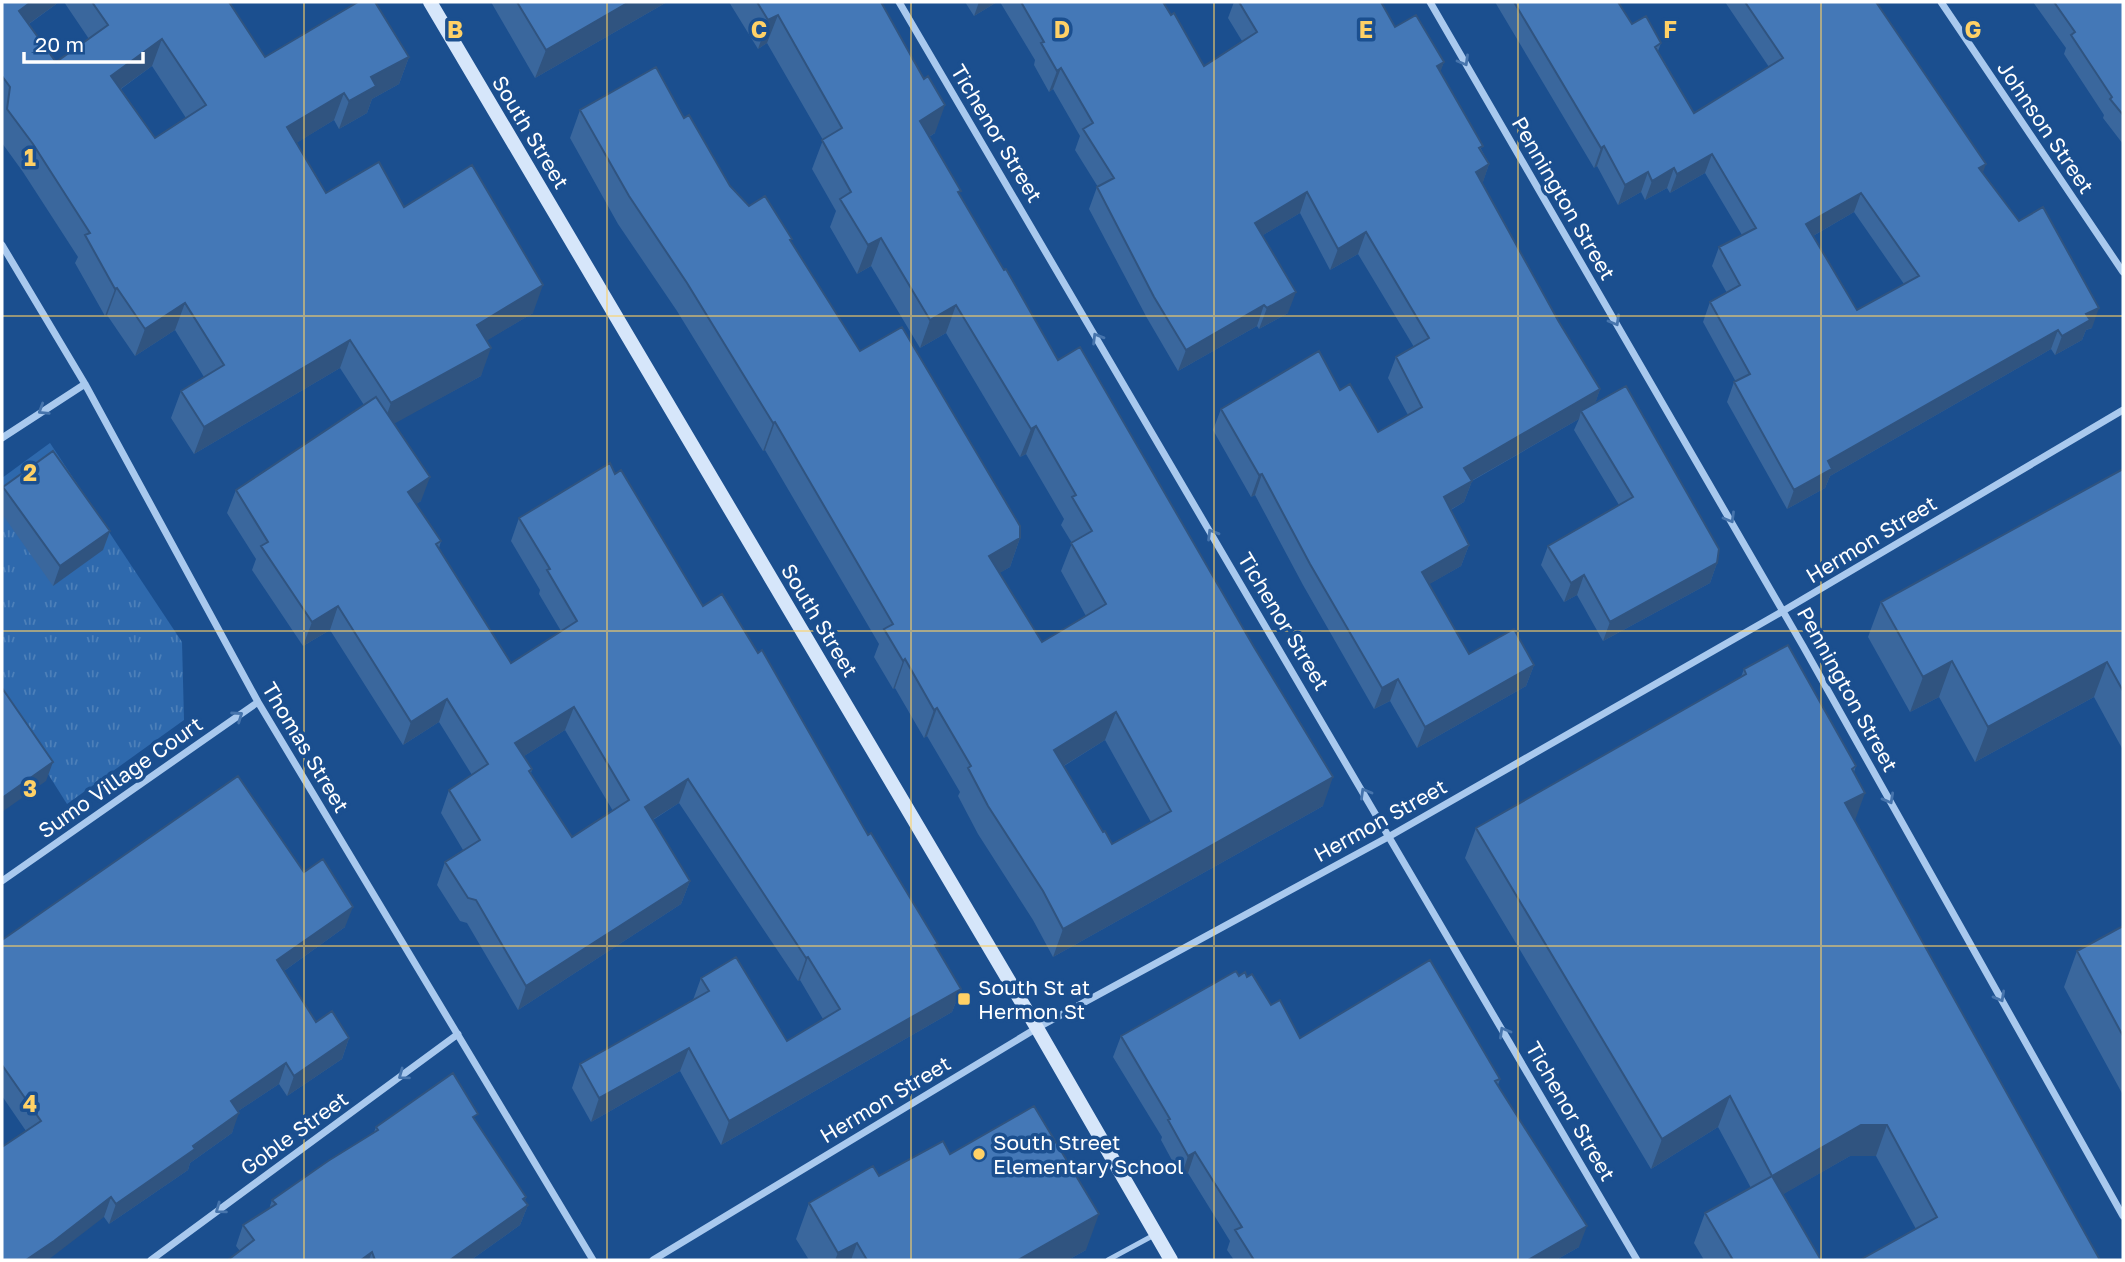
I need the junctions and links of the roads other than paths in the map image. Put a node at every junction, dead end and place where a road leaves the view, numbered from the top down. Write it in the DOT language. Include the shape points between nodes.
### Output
graph roads {
  1 [pos="430,2"];
  2 [pos="899,2"];
  3 [pos="1430,2"];
  4 [pos="1941,2"];
  5 [pos="2,245"];
  6 [pos="2120,262"];
  7 [pos="2123,272"];
  8 [pos="85,384"];
  9 [pos="2123,410"];
  10 [pos="2,438"];
  11 [pos="1783,611"];
  12 [pos="258,702"];
  13 [pos="1390,836"];
  14 [pos="2,881"];
  15 [pos="1037,1028"];
  16 [pos="458,1034"];
  17 [pos="2123,1216"];
  18 [pos="1156,1234"];
  19 [pos="151,1260"];
  20 [pos="593,1260"];
  21 [pos="653,1260"];
  22 [pos="1108,1260"];
  23 [pos="1171,1260"];
  24 [pos="1637,1260"];
  1 -- 15 [label="main road, South Street"];
  13 -- 2 [label="street, Tichenor Street, one-way"];
  3 -- 11 [label="street, Pennington Street, one-way"];
  4 -- 6 [label="street, Johnson Street"];
  5 -- 8 [label="street, Thomas Street"];
  6 -- 7 [label="street, Johnson Street"];
  8 -- 10 [label="street, one-way"];
  8 -- 12 [label="street, Thomas Street"];
  9 -- 11 [label="street, Hermon Street"];
  11 -- 13 [label="street, Hermon Street"];
  11 -- 17 [label="street, Pennington Street, one-way"];
  14 -- 12 [label="street, Sumo Village Court, one-way"];
  12 -- 16 [label="street, Thomas Street"];
  13 -- 15 [label="street, Hermon Street"];
  24 -- 13 [label="street, Tichenor Street, one-way"];
  15 -- 18 [label="main road, South Street"];
  15 -- 21 [label="street, Hermon Street"];
  16 -- 19 [label="street, Goble Street, one-way"];
  16 -- 20 [label="street, Thomas Street"];
  18 -- 22 [label="lane"];
  18 -- 23 [label="main road, South Street"];
}
